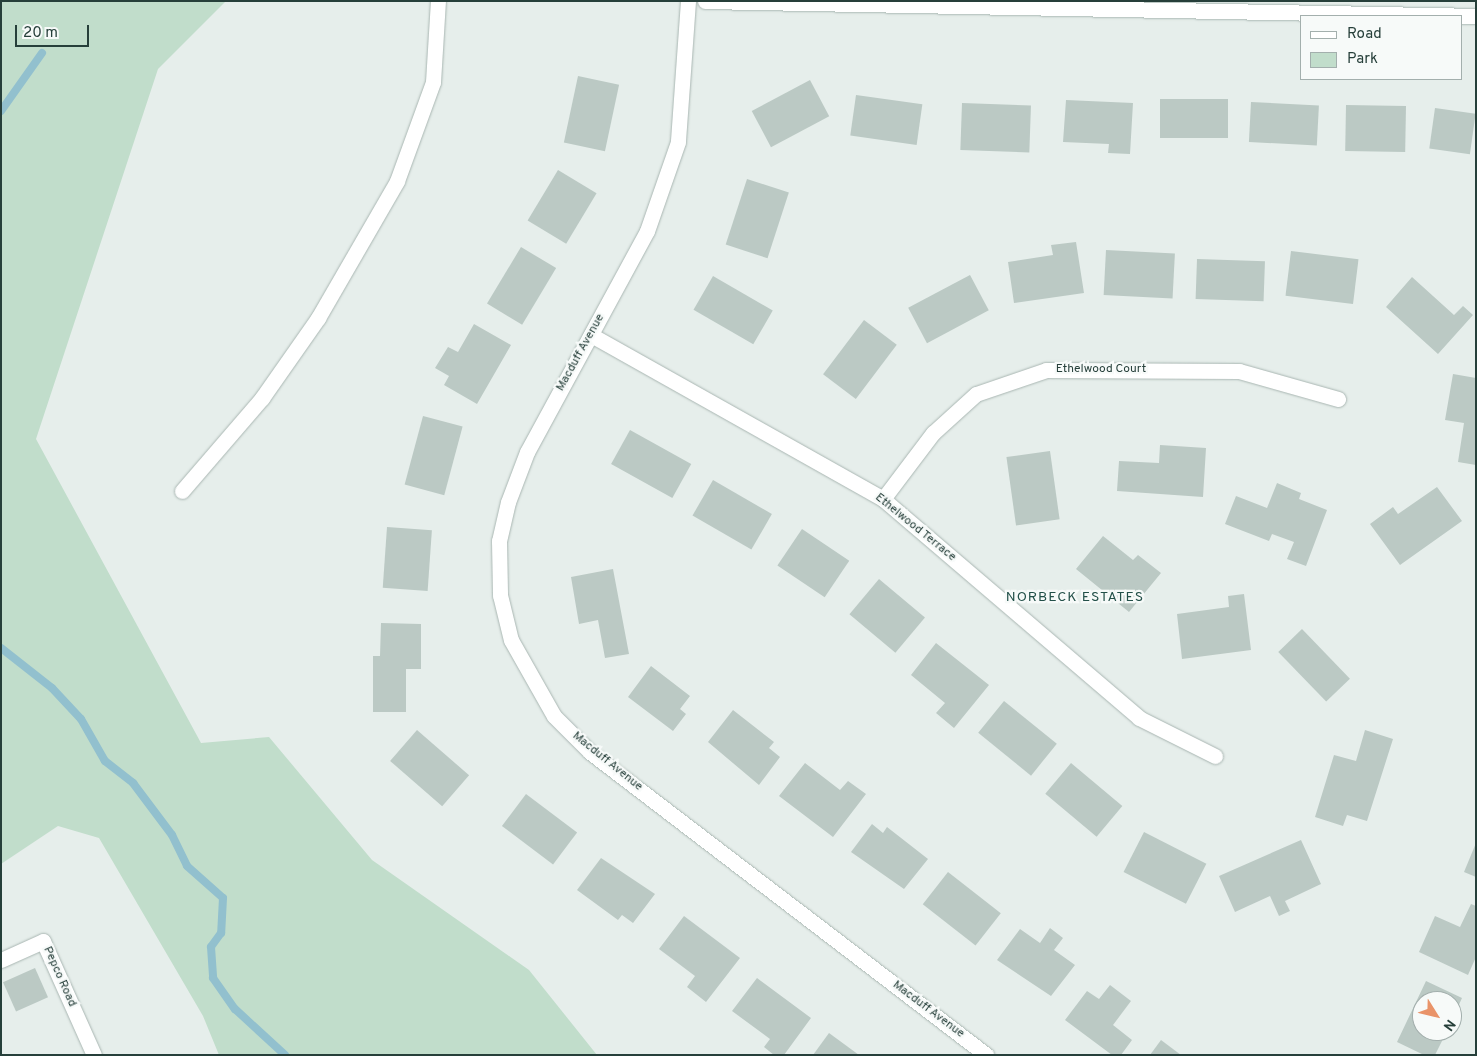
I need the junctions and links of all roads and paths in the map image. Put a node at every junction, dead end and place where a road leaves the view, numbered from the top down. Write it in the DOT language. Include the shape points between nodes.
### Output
graph roads {
  1 [pos="438,1"];
  2 [pos="688,1"];
  3 [pos="705,1"];
  4 [pos="1425,15"];
  5 [pos="1462,16"];
  6 [pos="1476,16"];
  7 [pos="591,335"];
  8 [pos="1338,399"];
  9 [pos="182,491"];
  10 [pos="883,499"];
  11 [pos="1215,756"];
  12 [pos="1,960"];
  13 [pos="94,1055"];
  14 [pos="987,1055"];
  1 -- 9 [label="street" via="433,82 397,181 372,230 262,398"];
  2 -- 7 [label="street, Macduff Avenue" via="678,142 647,231"];
  3 -- 4 [label="street"];
  5 -- 6 [label="street"];
  7 -- 10 [label="street, Ethelwood Terrace"];
  7 -- 14 [label="street, Macduff Avenue" via="527,452 499,541 500,596 511,640 530,680 554,716 590,752"];
  8 -- 10 [label="street, Ethelwood Court" via="1239,371 1046,370 976,394 933,433"];
  10 -- 11 [label="street, Ethelwood Terrace" via="1139,718"];
  12 -- 13 [label="street, Pepco Road" via="43,941"];
}
